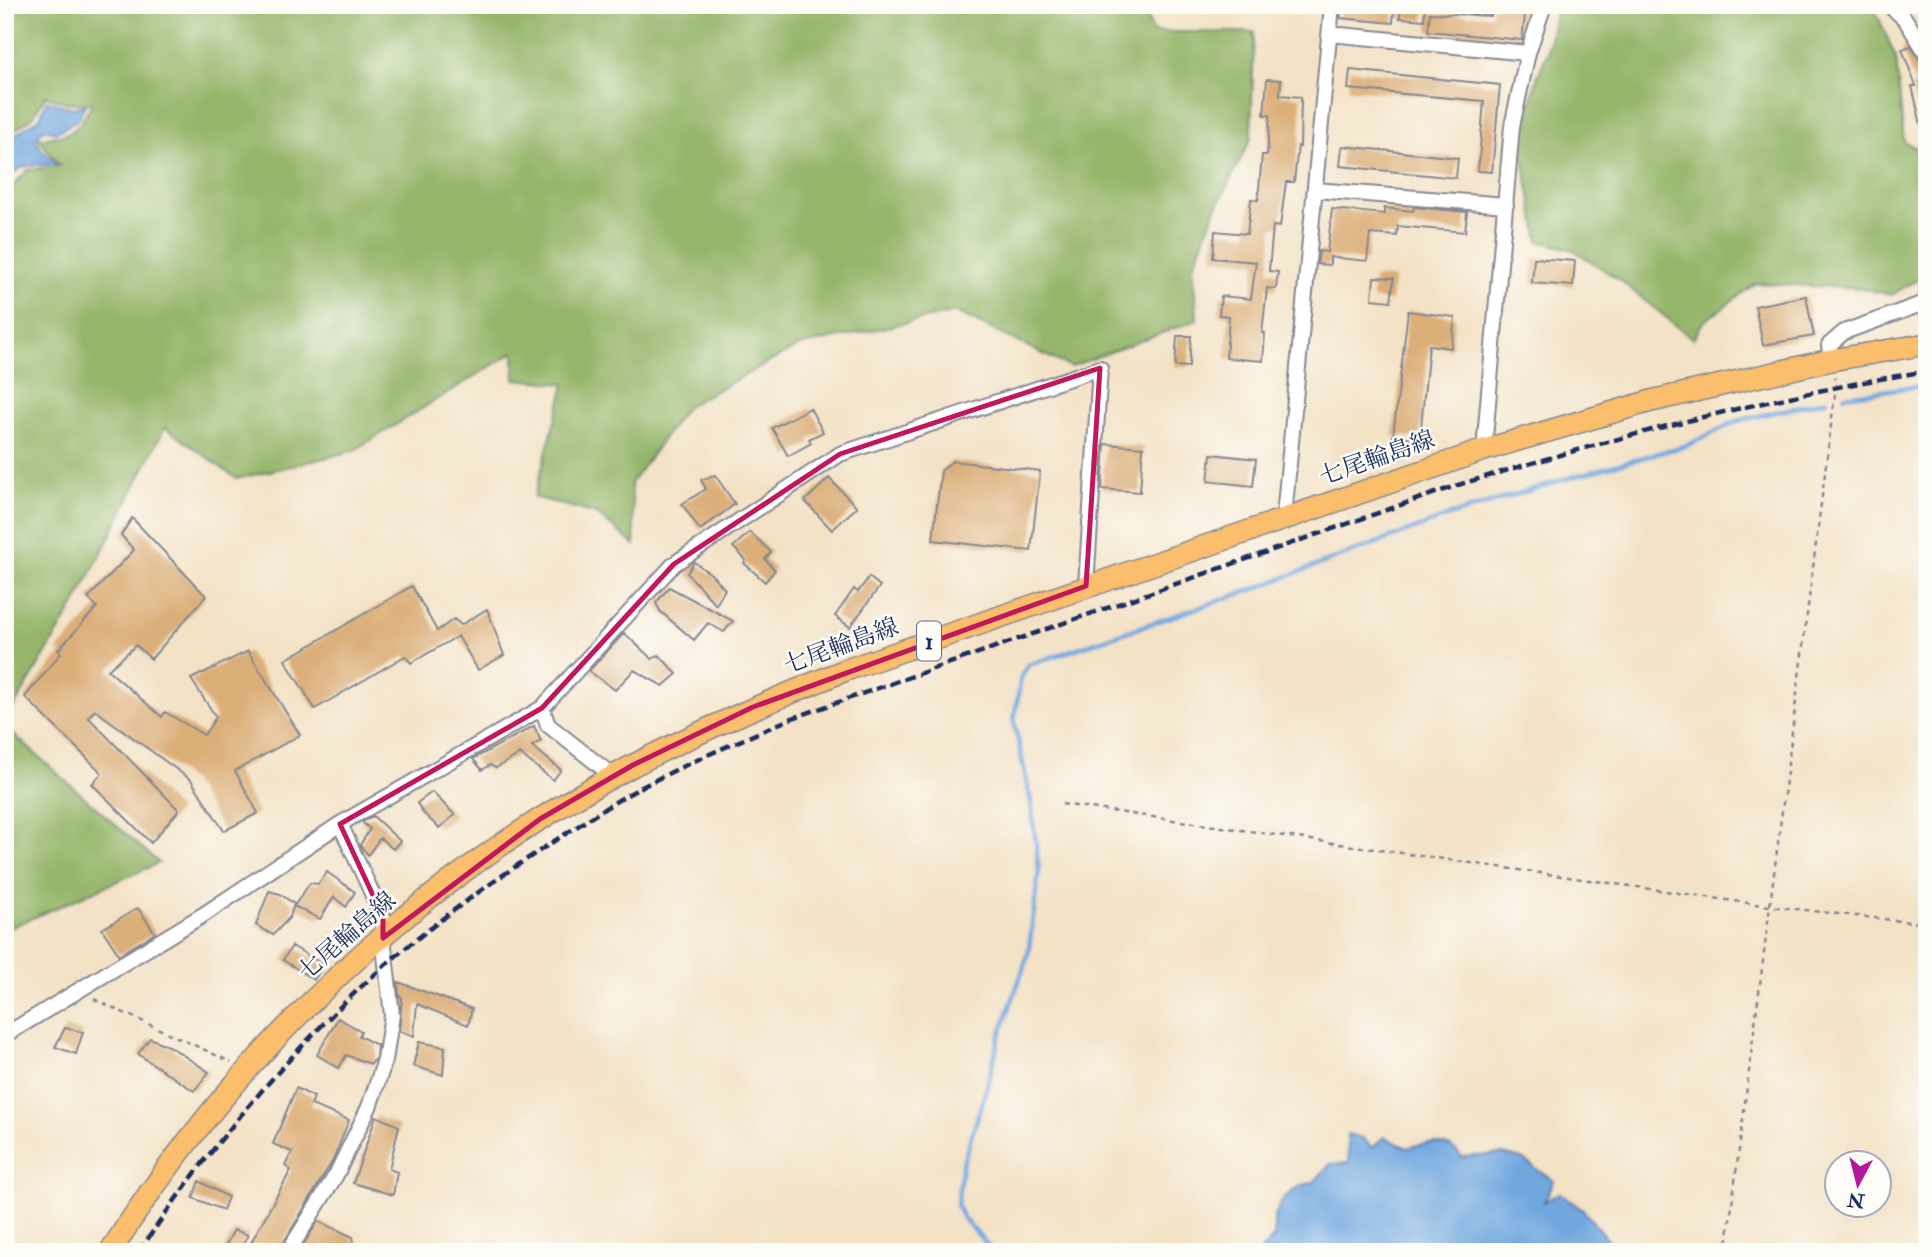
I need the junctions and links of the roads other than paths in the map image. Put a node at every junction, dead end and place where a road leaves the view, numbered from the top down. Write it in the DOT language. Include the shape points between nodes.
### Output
graph roads {
  1 [pos="1332,5"];
  2 [pos="1544,5"];
  3 [pos="1889,5"];
  4 [pos="1330,34"];
  5 [pos="1528,52"];
  6 [pos="1927,54"];
  7 [pos="1315,190"];
  8 [pos="1506,205"];
  9 [pos="1927,302"];
  10 [pos="1927,344"];
  11 [pos="1831,359"];
  12 [pos="1484,450"];
  13 [pos="1284,517"];
  14 [pos="1086,586"];
  15 [pos="542,708"];
  16 [pos="613,776"];
  17 [pos="340,824"];
  18 [pos="383,938"];
  19 [pos="5,1035"];
  20 [pos="110,1252"];
  21 [pos="288,1252"];
  1 -- 4 [label="street"];
  2 -- 5 [label="street"];
  3 -- 6 [label="street" via="1905,19"];
  4 -- 5 [label="street"];
  4 -- 7 [label="street"];
  5 -- 8 [label="street" via="1512,126"];
  7 -- 8 [label="street"];
  7 -- 13 [label="street"];
  8 -- 12 [label="street"];
  9 -- 11 [label="street" via="1844,332 1829,345"];
  10 -- 11 [label="main road, 七尾輪島線 / 1"];
  11 -- 12 [label="main road, 七尾輪島線 / 1" via="1651,401"];
  12 -- 13 [label="main road, 七尾輪島線 / 1"];
  13 -- 14 [label="main road, 七尾輪島線 / 1"];
  14 -- 15 [label="street" via="1100,368 840,454 674,564"];
  14 -- 16 [label="main road, 七尾輪島線 / 1" via="776,698"];
  15 -- 16 [label="street" via="548,725"];
  15 -- 17 [label="street"];
  16 -- 18 [label="main road, 七尾輪島線 / 1" via="470,866"];
  17 -- 18 [label="street" via="383,916"];
  17 -- 19 [label="street"];
  18 -- 20 [label="main road, 七尾輪島線 / 1" via="319,994 247,1069 174,1157"];
  18 -- 21 [label="street" via="392,1015 385,1060 369,1107 336,1175"];
}
